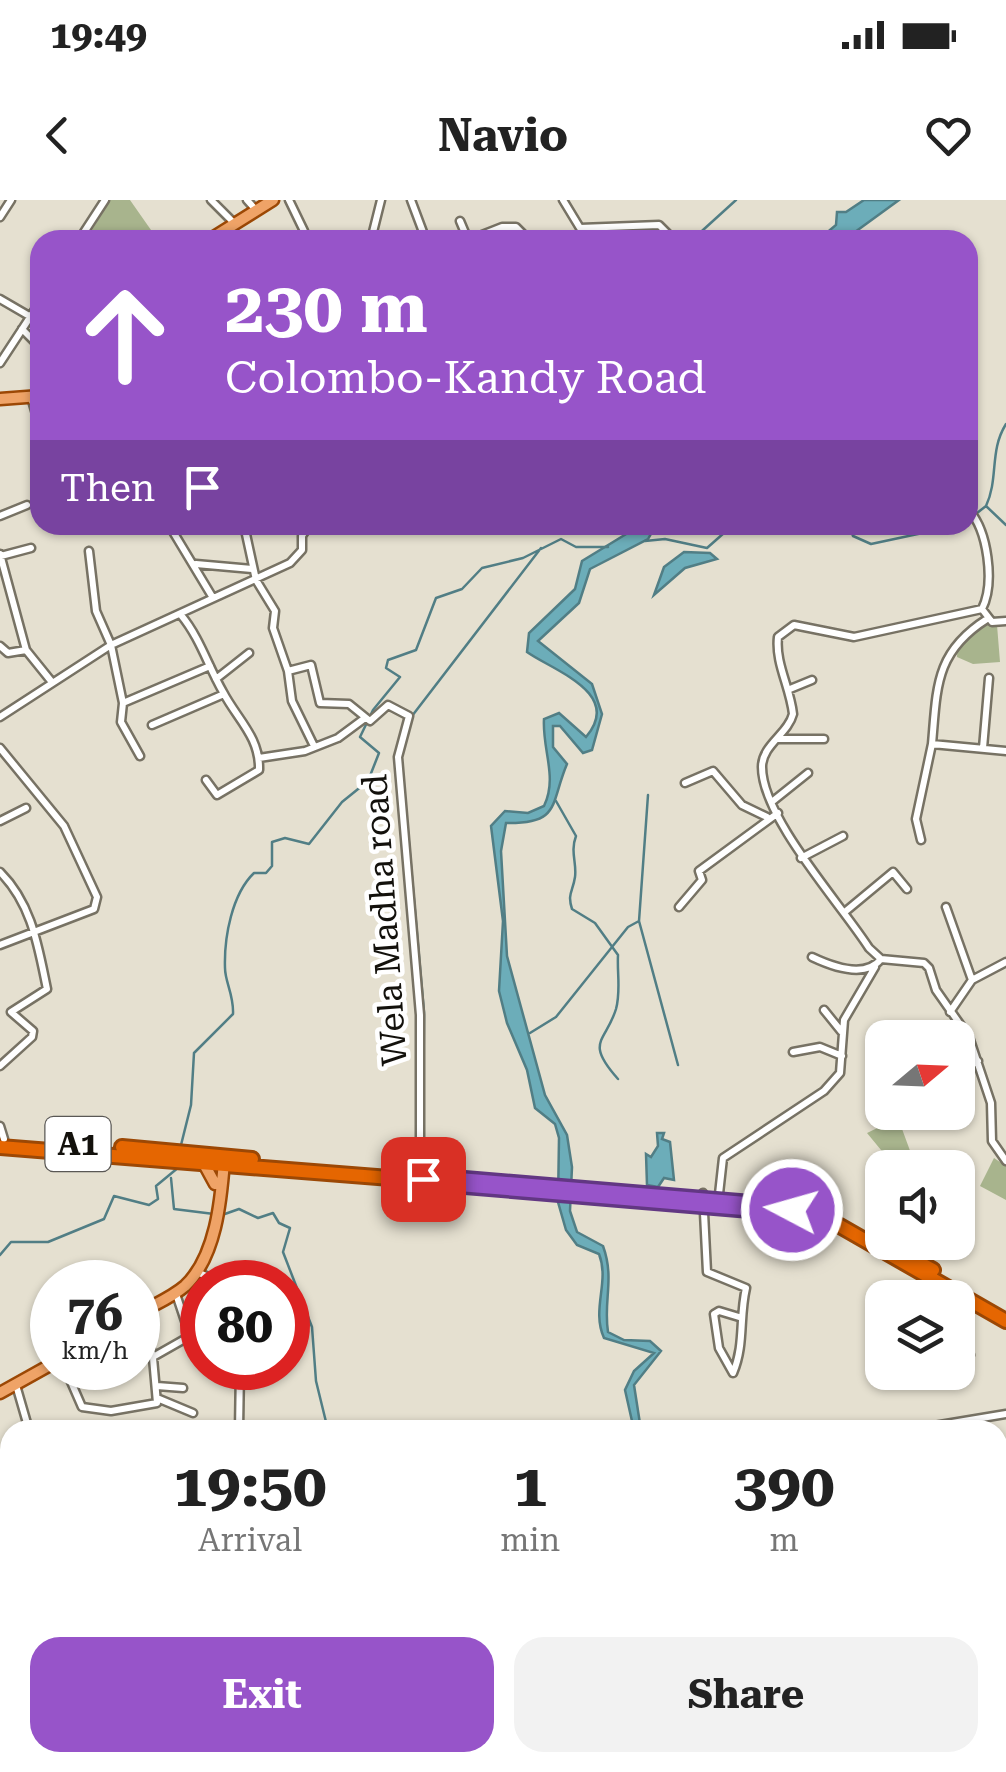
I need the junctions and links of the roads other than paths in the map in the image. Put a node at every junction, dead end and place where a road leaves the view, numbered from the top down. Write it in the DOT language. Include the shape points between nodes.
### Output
graph roads {
  1 [pos="11,200"];
  2 [pos="105,200"];
  3 [pos="211,200"];
  4 [pos="247,200"];
  5 [pos="272,200"];
  6 [pos="289,200"];
  7 [pos="380,200"];
  8 [pos="411,200"];
  9 [pos="563,200"];
  10 [pos="256,210"];
  11 [pos="0,218"];
  12 [pos="460,221"];
  13 [pos="235,224"];
  14 [pos="86,230"];
  15 [pos="225,230"];
  16 [pos="303,230"];
  17 [pos="373,230"];
  18 [pos="422,230"];
  19 [pos="464,230"];
  20 [pos="494,230"];
  21 [pos="519,230"];
  22 [pos="664,230"];
  23 [pos="0,299"];
  24 [pos="30,316"];
  25 [pos="30,318"];
  26 [pos="22,330"];
  27 [pos="30,338"];
  28 [pos="0,363"];
  29 [pos="30,396"];
  30 [pos="0,399"];
  31 [pos="26,505"];
  32 [pos="0,516"];
  33 [pos="176,535"];
  34 [pos="246,535"];
  35 [pos="303,535"];
  36 [pos="977,535"];
  37 [pos="32,548"];
  38 [pos="88,551"];
  39 [pos="0,556"];
  40 [pos="195,564"];
  41 [pos="252,569"];
  42 [pos="256,580"];
  43 [pos="214,598"];
  44 [pos="982,609"];
  45 [pos="181,615"];
  46 [pos="986,619"];
  47 [pos="1003,621"];
  48 [pos="111,645"];
  49 [pos="0,646"];
  50 [pos="26,650"];
  51 [pos="249,652"];
  52 [pos="210,666"];
  53 [pos="288,671"];
  54 [pos="216,678"];
  55 [pos="988,678"];
  56 [pos="812,680"];
  57 [pos="51,681"];
  58 [pos="790,689"];
  59 [pos="224,694"];
  60 [pos="123,703"];
  61 [pos="0,717"];
  62 [pos="367,719"];
  63 [pos="152,725"];
  64 [pos="776,739"];
  65 [pos="824,739"];
  66 [pos="932,744"];
  67 [pos="314,746"];
  68 [pos="0,748"];
  69 [pos="983,748"];
  70 [pos="1006,751"];
  71 [pos="140,756"];
  72 [pos="260,758"];
  73 [pos="808,773"];
  74 [pos="206,780"];
  75 [pos="685,784"];
  76 [pos="773,801"];
  77 [pos="26,808"];
  78 [pos="778,813"];
  79 [pos="768,817"];
  80 [pos="0,821"];
  81 [pos="843,836"];
  82 [pos="921,840"];
  83 [pos="801,858"];
  84 [pos="0,872"];
  85 [pos="908,889"];
  86 [pos="946,906"];
  87 [pos="679,907"];
  88 [pos="846,911"];
  89 [pos="35,931"];
  90 [pos="0,944"];
  91 [pos="812,957"];
  92 [pos="881,960"];
  93 [pos="1006,962"];
  94 [pos="875,967"];
  95 [pos="972,980"];
  96 [pos="824,1010"];
  97 [pos="950,1012"];
  98 [pos="842,1032"];
  99 [pos="793,1052"];
  100 [pos="842,1056"];
  101 [pos="978,1061"];
  102 [pos="975,1063"];
  103 [pos="0,1066"];
  104 [pos="1,1138"];
  105 [pos="197,1158"];
  106 [pos="222,1159"];
  107 [pos="1006,1161"];
  108 [pos="251,1167"];
  109 [pos="420,1172"];
  110 [pos="457,1178"];
  111 [pos="220,1183"];
  112 [pos="719,1194"];
  113 [pos="703,1197"];
  114 [pos="202,1260"];
  115 [pos="906,1262"];
  116 [pos="935,1280"];
  117 [pos="180,1288"];
  118 [pos="176,1292"];
  119 [pos="160,1301"];
  120 [pos="975,1305"];
  121 [pos="1006,1312"];
  122 [pos="739,1317"];
  123 [pos="1006,1321"];
  124 [pos="160,1354"];
  125 [pos="30,1377"];
  126 [pos="16,1385"];
  127 [pos="75,1390"];
  128 [pos="157,1390"];
  129 [pos="240,1390"];
  130 [pos="0,1393"];
  131 [pos="190,1396"];
  132 [pos="157,1398"];
  133 [pos="177,1404"];
  134 [pos="193,1413"];
  135 [pos="1006,1414"];
  136 [pos="26,1420"];
  137 [pos="239,1420"];
  138 [pos="970,1420"];
  1 -- 11 [label="street"];
  2 -- 14 [label="street"];
  3 -- 13 [label="street"];
  4 -- 10 [label="street"];
  5 -- 10 [label="main road"];
  6 -- 16 [label="street"];
  7 -- 17 [label="street"];
  8 -- 18 [label="street"];
  9 -- 22 [label="street" via="580,228"];
  10 -- 13 [label="main road"];
  12 -- 19 [label="street"];
  13 -- 15 [label="main road"];
  20 -- 21 [label="street"];
  23 -- 24 [label="street"];
  25 -- 26 [label="street"];
  26 -- 27 [label="street"];
  26 -- 28 [label="street"];
  29 -- 30 [label="main road"];
  31 -- 32 [label="street"];
  33 -- 40 [label="street"];
  34 -- 41 [label="street"];
  35 -- 42 [label="street" via="302,550 290,563"];
  36 -- 44 [label="street" via="989,581"];
  37 -- 39 [label="street"];
  38 -- 48 [label="street" via="96,611"];
  39 -- 50 [label="street"];
  40 -- 41 [label="street"];
  40 -- 43 [label="street"];
  41 -- 42 [label="street"];
  42 -- 43 [label="street"];
  42 -- 53 [label="street" via="274,611"];
  43 -- 45 [label="street"];
  44 -- 46 [label="street"];
  44 -- 58 [label="street" via="854,637 794,624 778,637 776,654"];
  45 -- 48 [label="street"];
  45 -- 52 [label="street"];
  46 -- 47 [label="street"];
  46 -- 66 [label="street" via="958,638 946,662"];
  48 -- 57 [label="street"];
  48 -- 60 [label="street"];
  49 -- 50 [label="street" via="8,653"];
  50 -- 57 [label="street"];
  51 -- 54 [label="street"];
  52 -- 54 [label="street"];
  52 -- 60 [label="street"];
  53 -- 62 [label="street" via="311,666 320,703 349,704"];
  53 -- 67 [label="street" via="292,700"];
  54 -- 59 [label="street"];
  55 -- 69 [label="street"];
  56 -- 58 [label="street"];
  57 -- 61 [label="street"];
  58 -- 64 [label="street" via="791,723"];
  59 -- 63 [label="street"];
  59 -- 72 [label="street"];
  60 -- 71 [label="street" via="122,722"];
  62 -- 67 [label="street"];
  62 -- 109 [label="street, Wela Madha road" via="388,705 409,716 398,756 420,1015"];
  64 -- 65 [label="street"];
  64 -- 76 [label="street" via="762,768"];
  66 -- 69 [label="street"];
  66 -- 82 [label="street" via="916,818"];
  67 -- 72 [label="street"];
  68 -- 89 [label="street" via="64,826 97,897 94,909"];
  69 -- 70 [label="street"];
  72 -- 74 [label="street" via="260,770 217,796"];
  73 -- 76 [label="street"];
  75 -- 79 [label="street" via="713,772 742,804"];
  76 -- 78 [label="street"];
  77 -- 80 [label="street"];
  78 -- 79 [label="street"];
  78 -- 83 [label="street"];
  79 -- 87 [label="street" via="699,871 702,880"];
  81 -- 83 [label="street"];
  83 -- 88 [label="street"];
  84 -- 89 [label="street" via="17,888"];
  85 -- 88 [label="street" via="894,872"];
  86 -- 95 [label="street"];
  88 -- 92 [label="street"];
  89 -- 90 [label="street"];
  89 -- 103 [label="street" via="47,990 10,1012 32,1037"];
  91 -- 94 [label="street" via="831,966"];
  92 -- 94 [label="street"];
  92 -- 97 [label="street" via="924,963"];
  93 -- 95 [label="street"];
  94 -- 98 [label="street" via="849,1006"];
  95 -- 97 [label="street"];
  96 -- 98 [label="street"];
  97 -- 101 [label="street"];
  98 -- 100 [label="street"];
  99 -- 100 [label="street" via="820,1046"];
  100 -- 112 [label="street" via="840,1074 824,1092 723,1158"];
  101 -- 102 [label="street"];
  101 -- 107 [label="street" via="991,1103 995,1152"];
  104 -- 105 [label="highway, A1"];
  105 -- 106 [label="highway, A1"];
  105 -- 111 [label="main road"];
  106 -- 108 [label="highway, A1"];
  106 -- 109 [label="highway, A1"];
  106 -- 111 [label="main road"];
  108 -- 110 [label="highway, A1"];
  108 -- 111 [label="main road"];
  109 -- 110 [label="highway, A1"];
  110 -- 113 [label="highway, A1"];
  111 -- 114 [label="main road"];
  112 -- 113 [label="highway, A1"];
  112 -- 115 [label="highway, A1" via="826,1210"];
  113 -- 115 [label="highway, A1" via="816,1216"];
  113 -- 122 [label="street" via="703,1263 715,1277 745,1285"];
  115 -- 116 [label="highway, A1"];
  115 -- 121 [label="highway, A1"];
  117 -- 118 [label="main road"];
  118 -- 119 [label="main road"];
  118 -- 124 [label="street" via="190,1336"];
  120 -- 123 [label="highway, A1"];
  122 -- 122 [label="street" via="745,1328 733,1373 719,1348 714,1314"];
  125 -- 126 [label="main road"];
  126 -- 130 [label="main road"];
  126 -- 136 [label="street"];
  127 -- 132 [label="street" via="82,1407 130,1409"];
  128 -- 132 [label="street"];
  129 -- 137 [label="street"];
  131 -- 133 [label="street"];
  132 -- 133 [label="street"];
  133 -- 134 [label="street"];
  135 -- 138 [label="street"];
}
